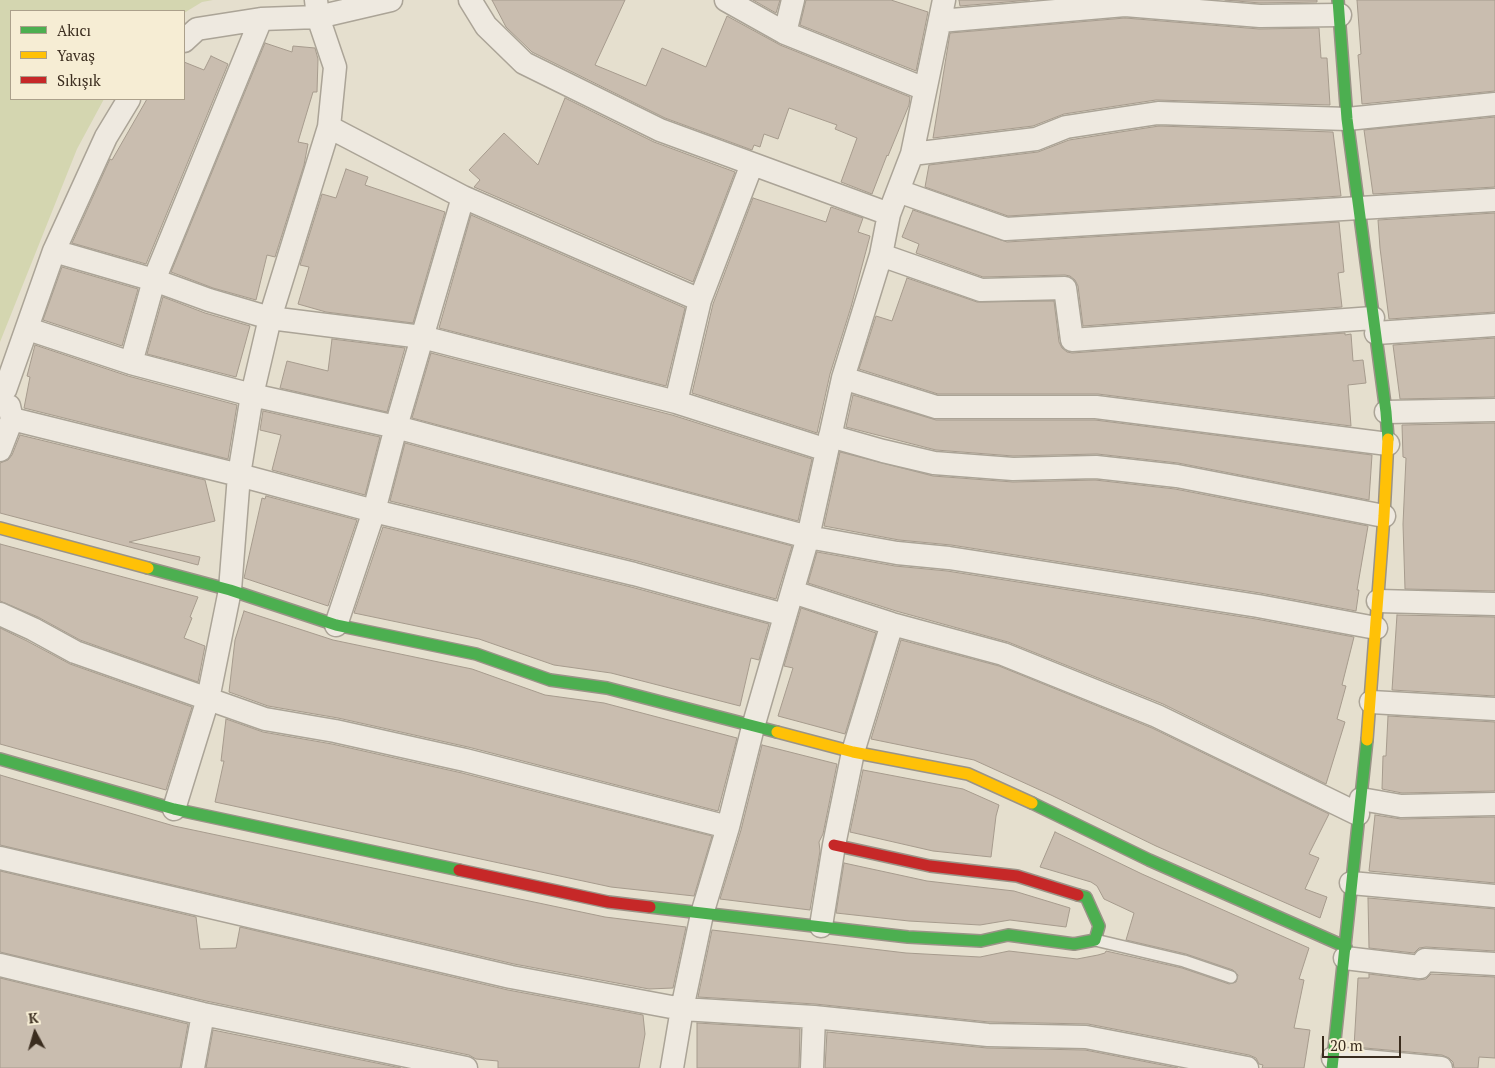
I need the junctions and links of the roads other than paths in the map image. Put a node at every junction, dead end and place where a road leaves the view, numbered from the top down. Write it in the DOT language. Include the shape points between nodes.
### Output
graph roads {
  1 [pos="391,0"];
  2 [pos="470,0"];
  3 [pos="726,0"];
  4 [pos="793,0"];
  5 [pos="1339,7"];
  6 [pos="317,8"];
  7 [pos="942,10"];
  8 [pos="261,18"];
  9 [pos="785,33"];
  10 [pos="185,40"];
  11 [pos="925,89"];
  12 [pos="128,100"];
  13 [pos="1495,104"];
  14 [pos="1347,119"];
  15 [pos="329,127"];
  16 [pos="912,154"];
  17 [pos="752,164"];
  18 [pos="898,190"];
  19 [pos="463,197"];
  20 [pos="1495,200"];
  21 [pos="1358,209"];
  22 [pos="889,214"];
  23 [pos="54,251"];
  24 [pos="881,255"];
  25 [pos="154,280"];
  26 [pos="700,300"];
  27 [pos="270,318"];
  28 [pos="1495,324"];
  29 [pos="1374,326"];
  30 [pos="28,329"];
  31 [pos="422,337"];
  32 [pos="131,363"];
  33 [pos="843,378"];
  34 [pos="3,389"];
  35 [pos="252,395"];
  36 [pos="676,402"];
  37 [pos="1495,410"];
  38 [pos="1386,412"];
  39 [pos="12,419"];
  40 [pos="396,427"];
  41 [pos="829,443"];
  42 [pos="1388,444"];
  43 [pos="0,450"];
  44 [pos="239,475"];
  45 [pos="374,511"];
  46 [pos="1384,516"];
  47 [pos="0,528"];
  48 [pos="808,537"];
  49 [pos="230,590"];
  50 [pos="793,592"];
  51 [pos="1378,601"];
  52 [pos="1495,604"];
  53 [pos="0,614"];
  54 [pos="785,615"];
  55 [pos="892,624"];
  56 [pos="336,625"];
  57 [pos="1376,628"];
  58 [pos="208,700"];
  59 [pos="1371,702"];
  60 [pos="1495,709"];
  61 [pos="753,727"];
  62 [pos="853,752"];
  63 [pos="0,759"];
  64 [pos="1495,804"];
  65 [pos="1360,806"];
  66 [pos="174,809"];
  67 [pos="728,827"];
  68 [pos="834,845"];
  69 [pos="0,858"];
  70 [pos="1351,883"];
  71 [pos="1495,896"];
  72 [pos="702,914"];
  73 [pos="821,926"];
  74 [pos="1095,940"];
  75 [pos="1345,952"];
  76 [pos="1495,964"];
  77 [pos="0,965"];
  78 [pos="1231,978"];
  79 [pos="682,1009"];
  80 [pos="203,1014"];
  81 [pos="814,1016"];
  82 [pos="1333,1063"];
  83 [pos="193,1068"];
  84 [pos="466,1068"];
  85 [pos="672,1068"];
  86 [pos="812,1068"];
  87 [pos="1247,1068"];
  88 [pos="1441,1068"];
  1 -- 6 [label="street"];
  2 -- 17 [label="street" via="486,26 524,63 660,130"];
  3 -- 9 [label="street"];
  4 -- 9 [label="street"];
  5 -- 7 [label="street" via="1260,16 1126,4"];
  5 -- 14 [label="street"];
  6 -- 8 [label="street"];
  6 -- 15 [label="street" via="336,67"];
  7 -- 11 [label="street"];
  8 -- 10 [label="street" via="197,29"];
  8 -- 25 [label="street"];
  9 -- 11 [label="street"];
  11 -- 16 [label="street"];
  12 -- 23 [label="street" via="106,137"];
  13 -- 14 [label="street"];
  14 -- 16 [label="street" via="1158,113 1066,127 1036,139"];
  14 -- 21 [label="street"];
  15 -- 19 [label="street"];
  15 -- 27 [label="street"];
  16 -- 18 [label="street"];
  17 -- 22 [label="street"];
  17 -- 26 [label="street"];
  18 -- 21 [label="street" via="1006,229"];
  18 -- 22 [label="street"];
  19 -- 26 [label="street"];
  19 -- 31 [label="street"];
  20 -- 21 [label="street"];
  21 -- 29 [label="street"];
  22 -- 24 [label="street"];
  23 -- 25 [label="street"];
  23 -- 30 [label="street"];
  24 -- 29 [label="street" via="981,290 1065,288 1072,340"];
  24 -- 33 [label="street"];
  25 -- 27 [label="street"];
  25 -- 32 [label="street"];
  26 -- 36 [label="street"];
  27 -- 31 [label="street"];
  27 -- 35 [label="street"];
  28 -- 29 [label="street"];
  29 -- 38 [label="street"];
  30 -- 32 [label="street"];
  30 -- 34 [label="street"];
  31 -- 36 [label="street"];
  31 -- 40 [label="street"];
  32 -- 35 [label="street"];
  33 -- 41 [label="street"];
  33 -- 42 [label="street" via="936,407 1096,407"];
  34 -- 39 [label="street"];
  35 -- 40 [label="street"];
  35 -- 44 [label="street"];
  36 -- 41 [label="street"];
  37 -- 38 [label="street"];
  38 -- 42 [label="street"];
  39 -- 43 [label="street"];
  39 -- 44 [label="street"];
  40 -- 45 [label="street"];
  40 -- 48 [label="street"];
  41 -- 46 [label="street" via="934,463 1013,469 1096,467 1177,476"];
  41 -- 48 [label="street"];
  42 -- 46 [label="street"];
  44 -- 45 [label="street"];
  44 -- 49 [label="street"];
  45 -- 54 [label="street" via="634,574"];
  45 -- 56 [label="street"];
  46 -- 51 [label="street"];
  47 -- 49 [label="street"];
  48 -- 50 [label="street"];
  48 -- 57 [label="street" via="1258,606"];
  49 -- 56 [label="street"];
  49 -- 58 [label="street"];
  50 -- 54 [label="street"];
  50 -- 55 [label="street"];
  51 -- 52 [label="street"];
  51 -- 57 [label="street"];
  53 -- 58 [label="street" via="75,652"];
  54 -- 61 [label="street"];
  55 -- 62 [label="street"];
  55 -- 65 [label="street" via="1003,654 1148,712"];
  56 -- 61 [label="street" via="476,654 550,680 607,688"];
  57 -- 59 [label="street"];
  58 -- 66 [label="street"];
  58 -- 67 [label="street" via="265,718 465,760"];
  59 -- 60 [label="street"];
  59 -- 65 [label="street"];
  61 -- 62 [label="street"];
  61 -- 67 [label="street"];
  62 -- 68 [label="street"];
  62 -- 75 [label="street" via="968,774"];
  63 -- 66 [label="street"];
  64 -- 65 [label="street"];
  65 -- 70 [label="street"];
  66 -- 72 [label="street" via="608,902"];
  67 -- 72 [label="street"];
  68 -- 73 [label="street"];
  68 -- 74 [label="street" via="930,866 1017,876 1086,897 1099,926"];
  69 -- 79 [label="street" via="511,977"];
  70 -- 71 [label="street"];
  70 -- 75 [label="street"];
  72 -- 73 [label="street"];
  72 -- 79 [label="street"];
  73 -- 74 [label="street" via="908,937 981,941 1008,935 1074,944"];
  74 -- 78 [label="lane" via="1184,961"];
  75 -- 76 [label="street" via="1420,967 1426,960"];
  75 -- 82 [label="street"];
  77 -- 80 [label="street"];
  79 -- 81 [label="street"];
  79 -- 85 [label="street"];
  80 -- 83 [label="street"];
  80 -- 84 [label="street"];
  81 -- 86 [label="street"];
  81 -- 87 [label="street" via="988,1035 1086,1037"];
  82 -- 88 [label="street"];
}
